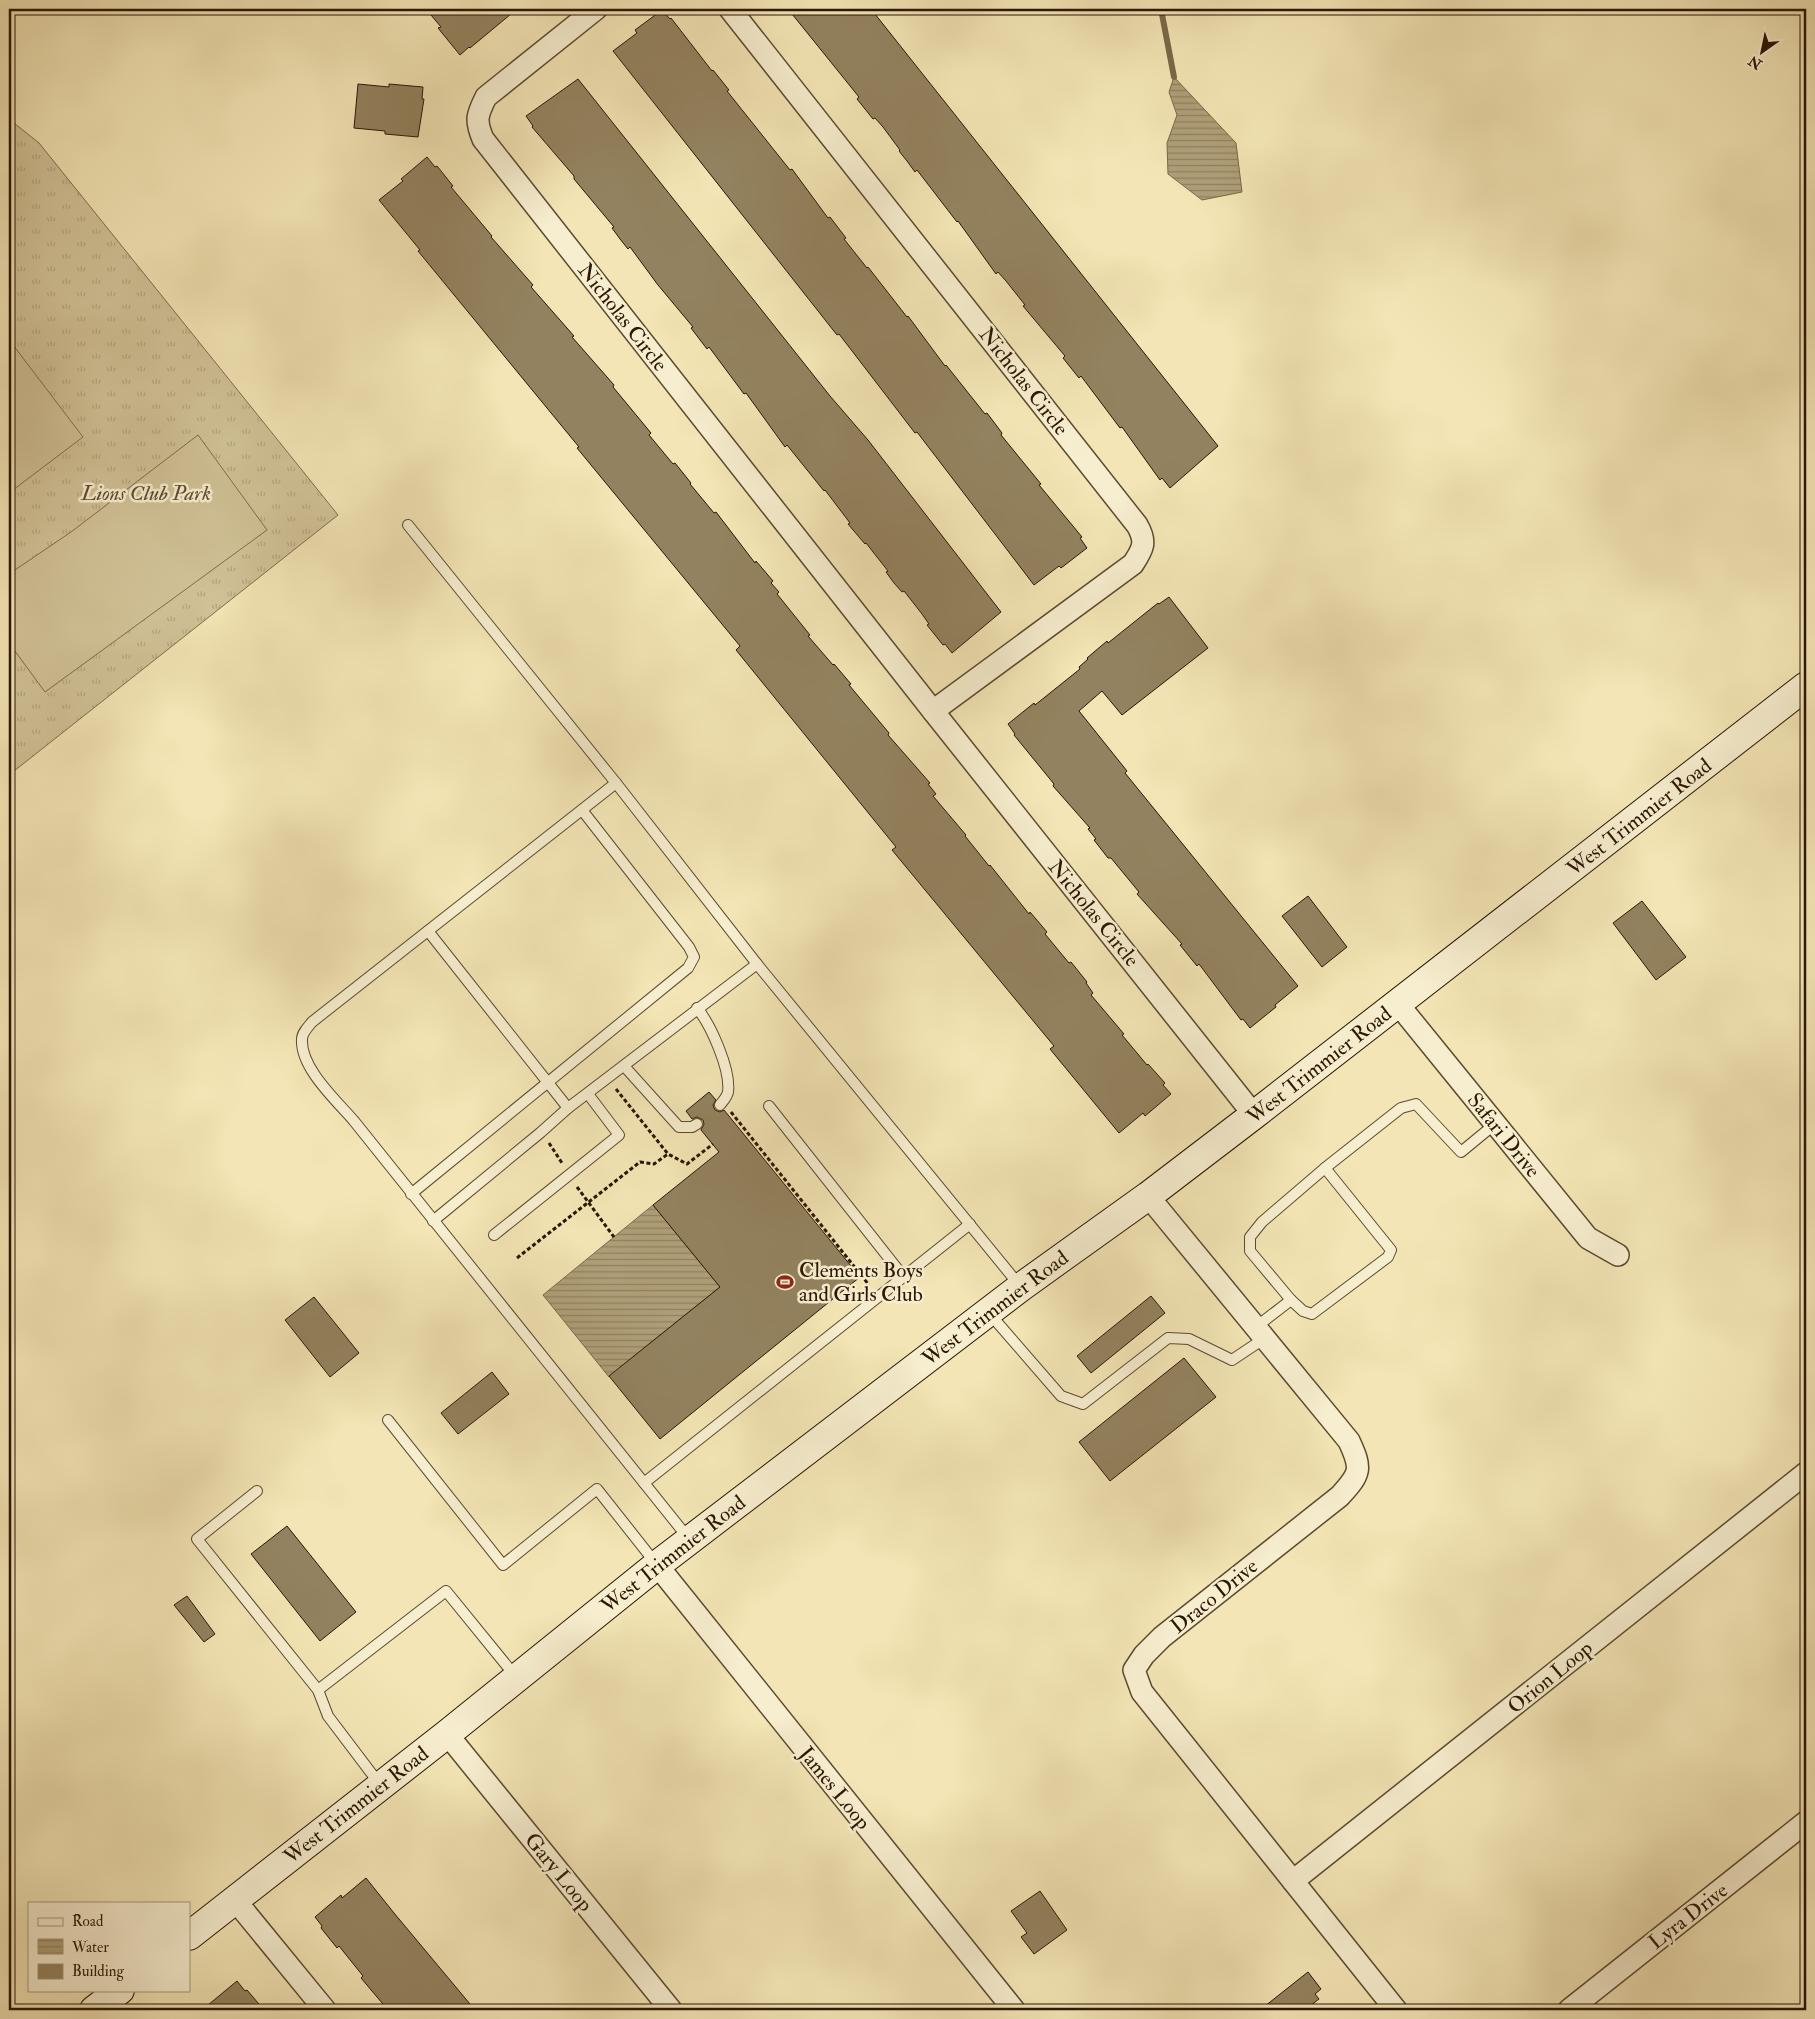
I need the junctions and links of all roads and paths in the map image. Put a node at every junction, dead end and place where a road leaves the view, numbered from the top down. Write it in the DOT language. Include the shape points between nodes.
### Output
graph roads {
  1 [pos="596,9"];
  2 [pos="730,9"];
  3 [pos="408,525"];
  4 [pos="1806,686"];
  5 [pos="933,712"];
  6 [pos="616,783"];
  7 [pos="582,810"];
  8 [pos="428,931"];
  9 [pos="757,964"];
  10 [pos="1398,1004"];
  11 [pos="698,1008"];
  12 [pos="624,1066"];
  13 [pos="608,1078"];
  14 [pos="548,1082"];
  15 [pos="588,1094"];
  16 [pos="722,1103"];
  17 [pos="769,1106"];
  18 [pos="568,1108"];
  19 [pos="1254,1115"];
  20 [pos="697,1124"];
  21 [pos="1495,1124"];
  22 [pos="548,1142"];
  23 [pos="713,1144"];
  24 [pos="668,1154"];
  25 [pos="1325,1168"];
  26 [pos="569,1175"];
  27 [pos="411,1194"];
  28 [pos="1148,1196"];
  29 [pos="588,1202"];
  30 [pos="433,1221"];
  31 [pos="970,1224"];
  32 [pos="494,1235"];
  33 [pos="614,1237"];
  34 [pos="1618,1255"];
  35 [pos="517,1258"];
  36 [pos="904,1276"];
  37 [pos="1021,1287"];
  38 [pos="864,1291"];
  39 [pos="1291,1300"];
  40 [pos="988,1312"];
  41 [pos="1261,1332"];
  42 [pos="388,1420"];
  43 [pos="1806,1473"];
  44 [pos="644,1483"];
  45 [pos="257,1491"];
  46 [pos="690,1540"];
  47 [pos="657,1565"];
  48 [pos="516,1678"];
  49 [pos="318,1690"];
  50 [pos="447,1734"];
  51 [pos="381,1786"];
  52 [pos="1806,1822"];
  53 [pos="1293,1881"];
  54 [pos="235,1900"];
  55 [pos="190,1935"];
  56 [pos="117,1992"];
  57 [pos="94,2010"];
  58 [pos="325,2010"];
  59 [pos="671,2010"];
  60 [pos="1014,2010"];
  61 [pos="1396,2010"];
  62 [pos="1569,2010"];
  1 -- 5 [label="street, Nicholas Circle" via="486,98 478,113 477,125 483,139"];
  2 -- 5 [label="street, Nicholas Circle" via="1143,535 1142,550 1133,564"];
  3 -- 6 [label="lane"];
  4 -- 10 [label="main road, West Trimmier Road"];
  5 -- 19 [label="street, Nicholas Circle"];
  6 -- 7 [label="lane"];
  6 -- 9 [label="lane"];
  7 -- 8 [label="lane"];
  7 -- 14 [label="lane" via="689,947 694,958 688,968"];
  8 -- 14 [label="lane"];
  8 -- 27 [label="lane" via="312,1022 302,1037 303,1052 311,1070"];
  9 -- 11 [label="lane"];
  9 -- 31 [label="lane"];
  10 -- 19 [label="main road, West Trimmier Road"];
  10 -- 21 [label="street, Safari Drive"];
  11 -- 12 [label="lane"];
  11 -- 16 [label="lane" via="720,1048 728,1091"];
  12 -- 13 [label="lane"];
  12 -- 20 [label="lane" via="679,1127"];
  13 -- 15 [label="lane"];
  13 -- 24 [label="path"];
  14 -- 18 [label="lane"];
  14 -- 27 [label="lane"];
  15 -- 18 [label="lane"];
  15 -- 26 [label="lane" via="619,1135"];
  16 -- 38 [label="path" via="870,1286"];
  17 -- 36 [label="lane"];
  18 -- 30 [label="lane"];
  19 -- 28 [label="main road, West Trimmier Road"];
  21 -- 25 [label="lane" via="1461,1152 1416,1104 1401,1108"];
  21 -- 34 [label="street, Safari Drive" via="1588,1238"];
  22 -- 26 [label="path"];
  23 -- 24 [label="path" via="687,1164"];
  24 -- 29 [label="path" via="654,1164 640,1162"];
  25 -- 39 [label="lane" via="1262,1222 1250,1237 1250,1251"];
  25 -- 39 [label="lane" via="1390,1250 1388,1257 1312,1314"];
  26 -- 29 [label="path"];
  26 -- 32 [label="lane"];
  27 -- 30 [label="lane"];
  28 -- 37 [label="main road, West Trimmier Road"];
  28 -- 41 [label="street, Draco Drive"];
  29 -- 33 [label="path"];
  29 -- 35 [label="path"];
  30 -- 44 [label="lane"];
  31 -- 36 [label="lane"];
  31 -- 37 [label="lane"];
  36 -- 44 [label="lane"];
  37 -- 40 [label="main road, West Trimmier Road"];
  39 -- 41 [label="lane"];
  40 -- 41 [label="lane" via="1061,1396 1083,1404 1168,1338 1189,1339 1232,1360"];
  40 -- 46 [label="main road, West Trimmier Road"];
  41 -- 53 [label="street, Draco Drive" via="1349,1441 1359,1463 1354,1480 1340,1496 1162,1637 1134,1670 1142,1692"];
  42 -- 47 [label="lane" via="503,1564 597,1489"];
  43 -- 53 [label="street, Orion Loop"];
  44 -- 46 [label="lane"];
  45 -- 49 [label="lane" via="197,1539"];
  46 -- 47 [label="main road, West Trimmier Road"];
  47 -- 48 [label="main road, West Trimmier Road"];
  47 -- 60 [label="street, James Loop"];
  48 -- 49 [label="lane" via="446,1591"];
  48 -- 50 [label="main road, West Trimmier Road"];
  49 -- 51 [label="lane" via="328,1716"];
  50 -- 51 [label="main road, West Trimmier Road"];
  50 -- 59 [label="street, Gary Loop"];
  51 -- 54 [label="main road, West Trimmier Road"];
  52 -- 62 [label="street, Lyra Drive"];
  53 -- 61 [label="street, Draco Drive"];
  54 -- 55 [label="main road, West Trimmier Road"];
  54 -- 58 [label="street"];
  56 -- 57 [label="main road"];
}
